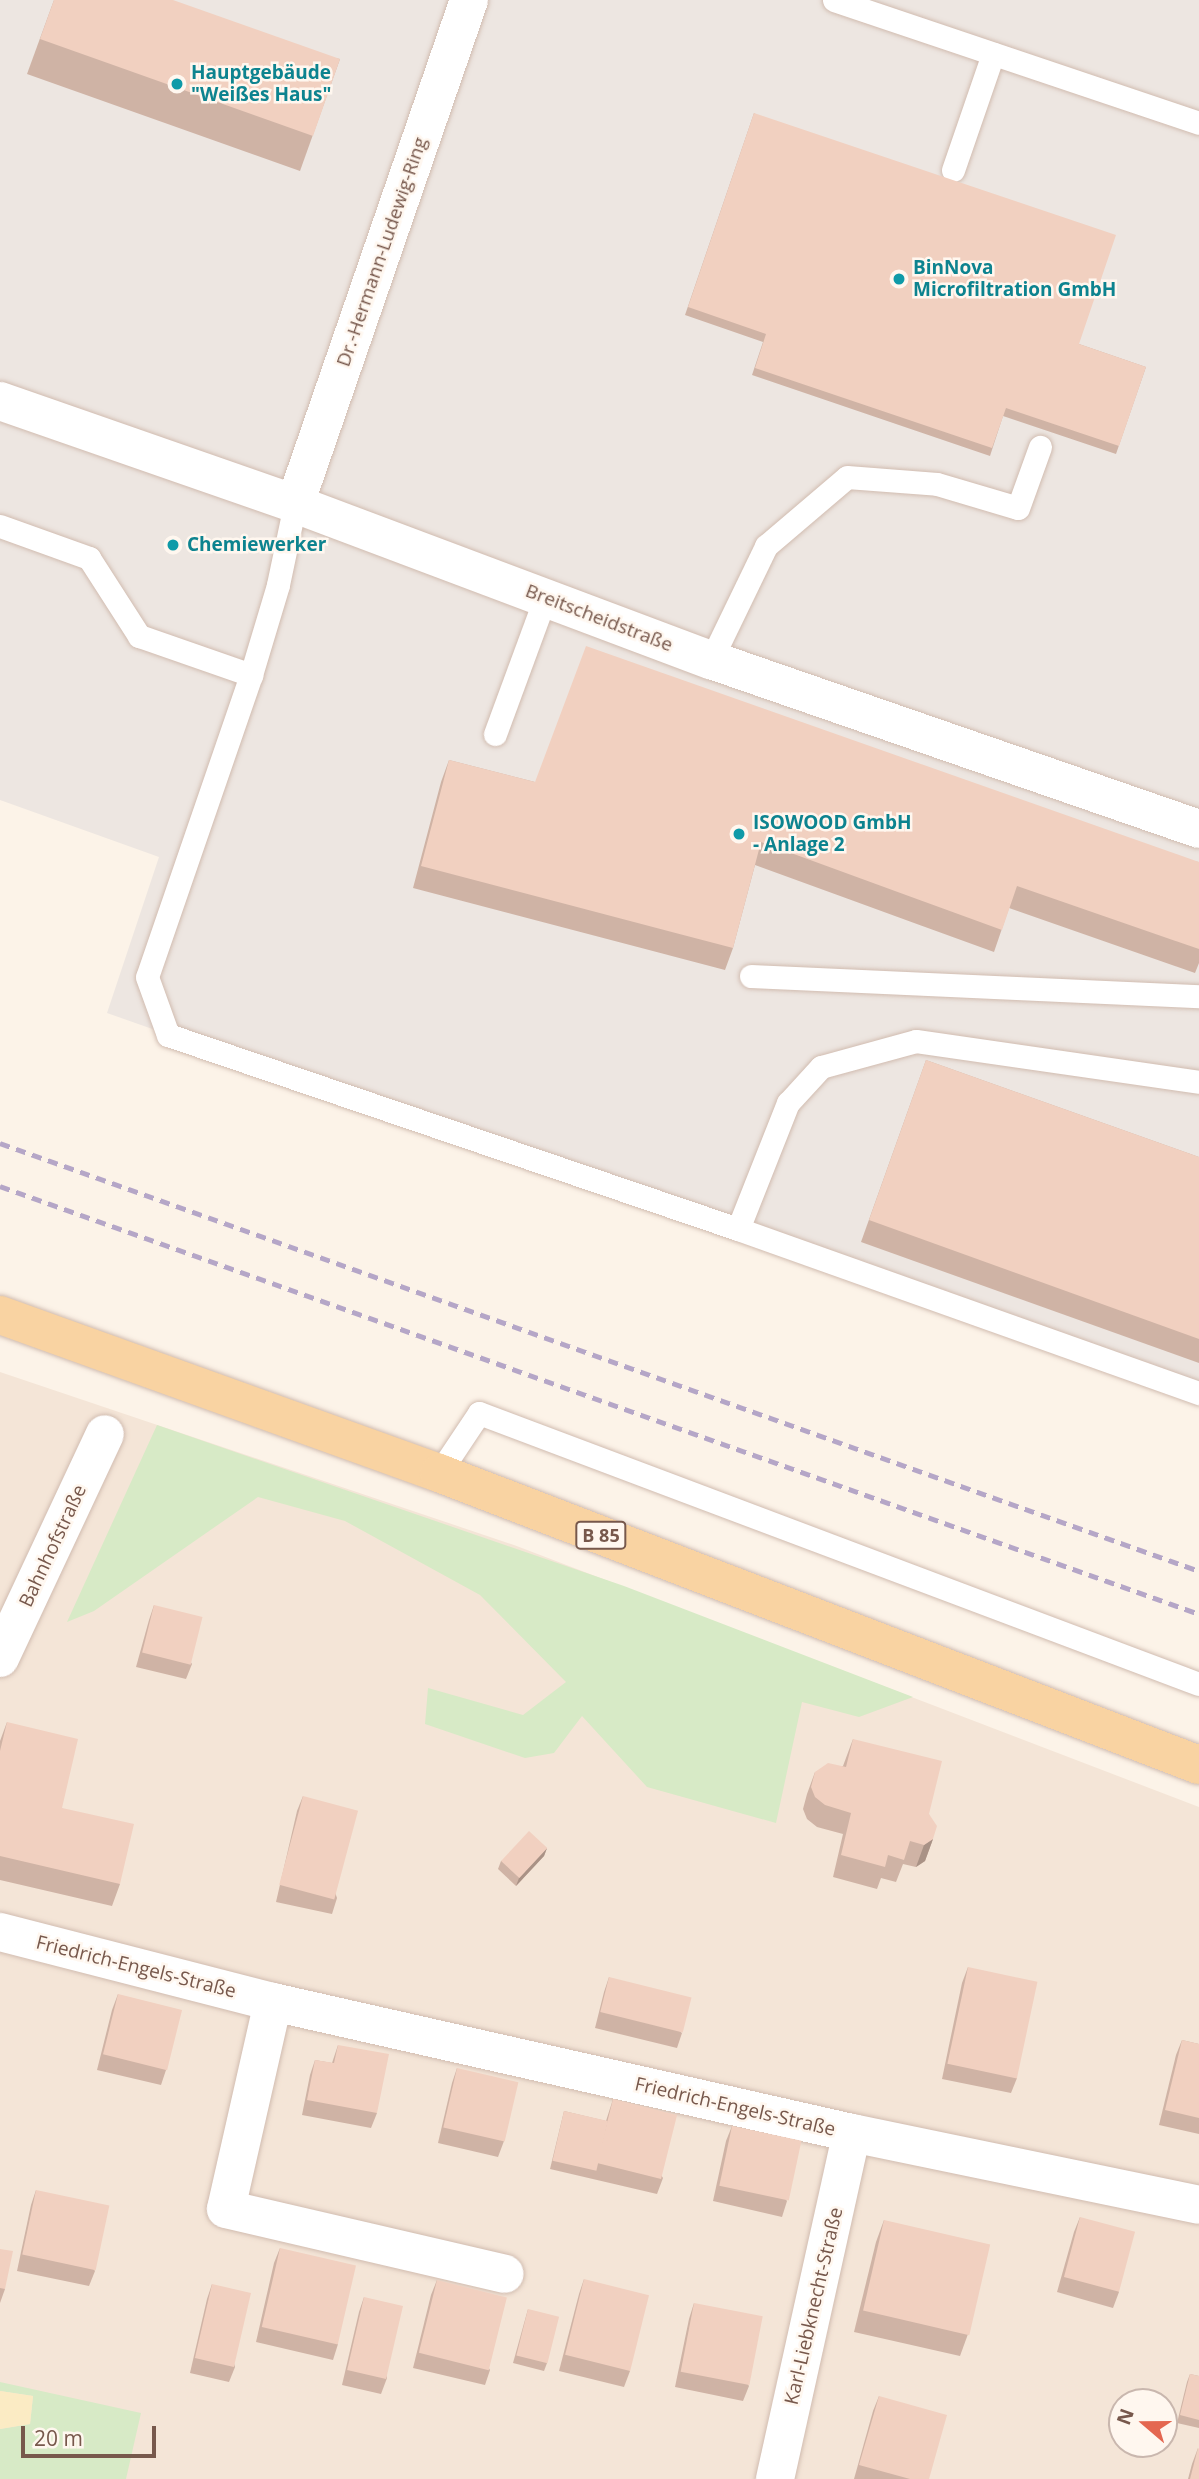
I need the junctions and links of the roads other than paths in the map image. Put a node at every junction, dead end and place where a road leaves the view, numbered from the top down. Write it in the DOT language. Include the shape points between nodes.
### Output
graph roads {
  1 [pos="469,0"];
  2 [pos="834,0"];
  3 [pos="993,54"];
  4 [pos="1199,123"];
  5 [pos="953,170"];
  6 [pos="0,401"];
  7 [pos="1040,447"];
  8 [pos="295,504"];
  9 [pos="0,526"];
  10 [pos="545,598"];
  11 [pos="711,660"];
  12 [pos="251,675"];
  13 [pos="495,734"];
  14 [pos="1199,829"];
  15 [pos="751,976"];
  16 [pos="1199,996"];
  17 [pos="1199,1082"];
  18 [pos="738,1229"];
  19 [pos="0,1315"];
  20 [pos="1199,1393"];
  21 [pos="105,1434"];
  22 [pos="439,1473"];
  23 [pos="0,1658"];
  24 [pos="1199,1684"];
  25 [pos="1199,1765"];
  26 [pos="0,1932"];
  27 [pos="273,2002"];
  28 [pos="852,2133"];
  29 [pos="1199,2205"];
  30 [pos="505,2274"];
  31 [pos="775,2479"];
  1 -- 8 [label="street, Dr.-Hermann-Ludewig-Ring"];
  2 -- 3 [label="lane"];
  3 -- 4 [label="lane"];
  3 -- 5 [label="lane"];
  6 -- 8 [label="street, Breitscheidstraße"];
  7 -- 11 [label="lane" via="1018,508 937,484 847,477 766,545"];
  8 -- 10 [label="street, Breitscheidstraße"];
  8 -- 12 [label="lane" via="278,585"];
  9 -- 12 [label="lane" via="89,558 139,636"];
  10 -- 11 [label="street, Breitscheidstraße"];
  10 -- 13 [label="lane"];
  11 -- 14 [label="street, Breitscheidstraße"];
  12 -- 18 [label="lane" via="147,977 169,1035"];
  15 -- 16 [label="lane"];
  17 -- 18 [label="lane" via="916,1041 821,1067 788,1103"];
  18 -- 20 [label="lane"];
  19 -- 22 [label="main road, B 85"];
  21 -- 23 [label="street, Bahnhofstraße"];
  22 -- 24 [label="lane" via="479,1413"];
  22 -- 25 [label="main road, B 85"];
  26 -- 27 [label="street, Friedrich-Engels-Straße"];
  27 -- 28 [label="street, Friedrich-Engels-Straße"];
  27 -- 30 [label="street" via="226,2209"];
  28 -- 29 [label="street, Friedrich-Engels-Straße"];
  28 -- 31 [label="street, Karl-Liebknecht-Straße"];
}
